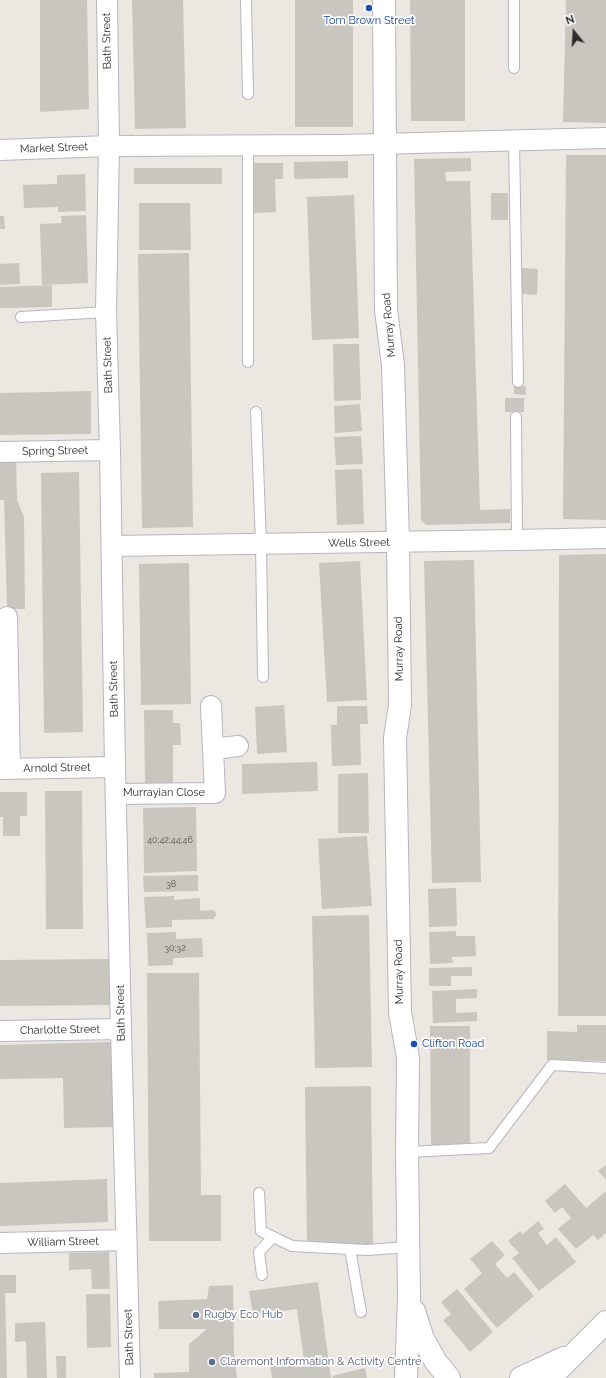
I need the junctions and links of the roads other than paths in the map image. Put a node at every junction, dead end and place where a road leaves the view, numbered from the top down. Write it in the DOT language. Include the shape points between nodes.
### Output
graph roads {
  1 [pos="107,0"];
  2 [pos="246,0"];
  3 [pos="384,0"];
  4 [pos="514,0"];
  5 [pos="514,68"];
  6 [pos="248,94"];
  7 [pos="606,138"];
  8 [pos="514,140"];
  9 [pos="385,143"];
  10 [pos="109,146"];
  11 [pos="248,146"];
  12 [pos="0,150"];
  13 [pos="106,312"];
  14 [pos="21,317"];
  15 [pos="248,362"];
  16 [pos="518,382"];
  17 [pos="256,412"];
  18 [pos="516,417"];
  19 [pos="110,450"];
  20 [pos="0,452"];
  21 [pos="606,538"];
  22 [pos="517,540"];
  23 [pos="398,542"];
  24 [pos="261,544"];
  25 [pos="112,546"];
  26 [pos="7,617"];
  27 [pos="4,676"];
  28 [pos="263,677"];
  29 [pos="211,706"];
  30 [pos="238,746"];
  31 [pos="213,749"];
  32 [pos="115,767"];
  33 [pos="5,769"];
  34 [pos="116,794"];
  35 [pos="121,1029"];
  36 [pos="0,1032"];
  37 [pos="606,1068"];
  38 [pos="407,1152"];
  39 [pos="259,1193"];
  40 [pos="273,1237"];
  41 [pos="126,1240"];
  42 [pos="0,1243"];
  43 [pos="408,1247"];
  44 [pos="350,1249"];
  45 [pos="262,1275"];
  46 [pos="409,1297"];
  47 [pos="361,1312"];
  48 [pos="606,1322"];
  49 [pos="573,1354"];
  50 [pos="130,1378"];
  51 [pos="406,1378"];
  52 [pos="449,1378"];
  53 [pos="521,1378"];
  54 [pos="550,1378"];
  1 -- 10 [label="street, Bath Street"];
  2 -- 6 [label="lane"];
  3 -- 9 [label="street, Murray Road"];
  4 -- 5 [label="lane"];
  7 -- 8 [label="street"];
  8 -- 9 [label="street"];
  8 -- 16 [label="lane"];
  9 -- 11 [label="street"];
  9 -- 23 [label="street, Murray Road" via="386,310 393,365"];
  10 -- 11 [label="street"];
  10 -- 12 [label="street, Market Street"];
  10 -- 13 [label="street, Bath Street"];
  11 -- 15 [label="lane"];
  13 -- 14 [label="lane"];
  13 -- 19 [label="street, Bath Street"];
  17 -- 24 [label="lane"];
  18 -- 22 [label="lane"];
  19 -- 20 [label="street, Spring Street"];
  19 -- 25 [label="street, Bath Street"];
  21 -- 22 [label="street, Wells Street"];
  22 -- 23 [label="street, Wells Street"];
  23 -- 24 [label="street, Wells Street"];
  23 -- 38 [label="street, Murray Road" via="400,705 395,738 396,841 400,1012 408,1058"];
  24 -- 25 [label="street, Wells Street"];
  24 -- 28 [label="lane"];
  25 -- 32 [label="street, Bath Street"];
  26 -- 27 [label="street"];
  27 -- 33 [label="street"];
  29 -- 31 [label="street, Murrayian Close"];
  30 -- 31 [label="street"];
  31 -- 34 [label="street, Murrayian Close" via="215,793"];
  32 -- 33 [label="street, Arnold Street"];
  32 -- 34 [label="street, Bath Street"];
  34 -- 35 [label="street, Bath Street"];
  35 -- 36 [label="street, Charlotte Street"];
  35 -- 41 [label="street, Bath Street"];
  37 -- 38 [label="lane" via="552,1065 489,1148"];
  38 -- 43 [label="street, Murray Road"];
  39 -- 40 [label="lane" via="261,1231"];
  40 -- 44 [label="lane" via="292,1246"];
  40 -- 45 [label="lane" via="259,1252"];
  41 -- 42 [label="street, William Street"];
  41 -- 50 [label="street, Bath Street"];
  43 -- 44 [label="lane"];
  43 -- 46 [label="street, Murray Road"];
  44 -- 47 [label="lane"];
  46 -- 51 [label="street, Murray Road"];
  46 -- 52 [label="street, Murray Road" via="423,1339"];
  48 -- 49 [label="street"];
  49 -- 53 [label="street"];
  49 -- 54 [label="street"];
}
